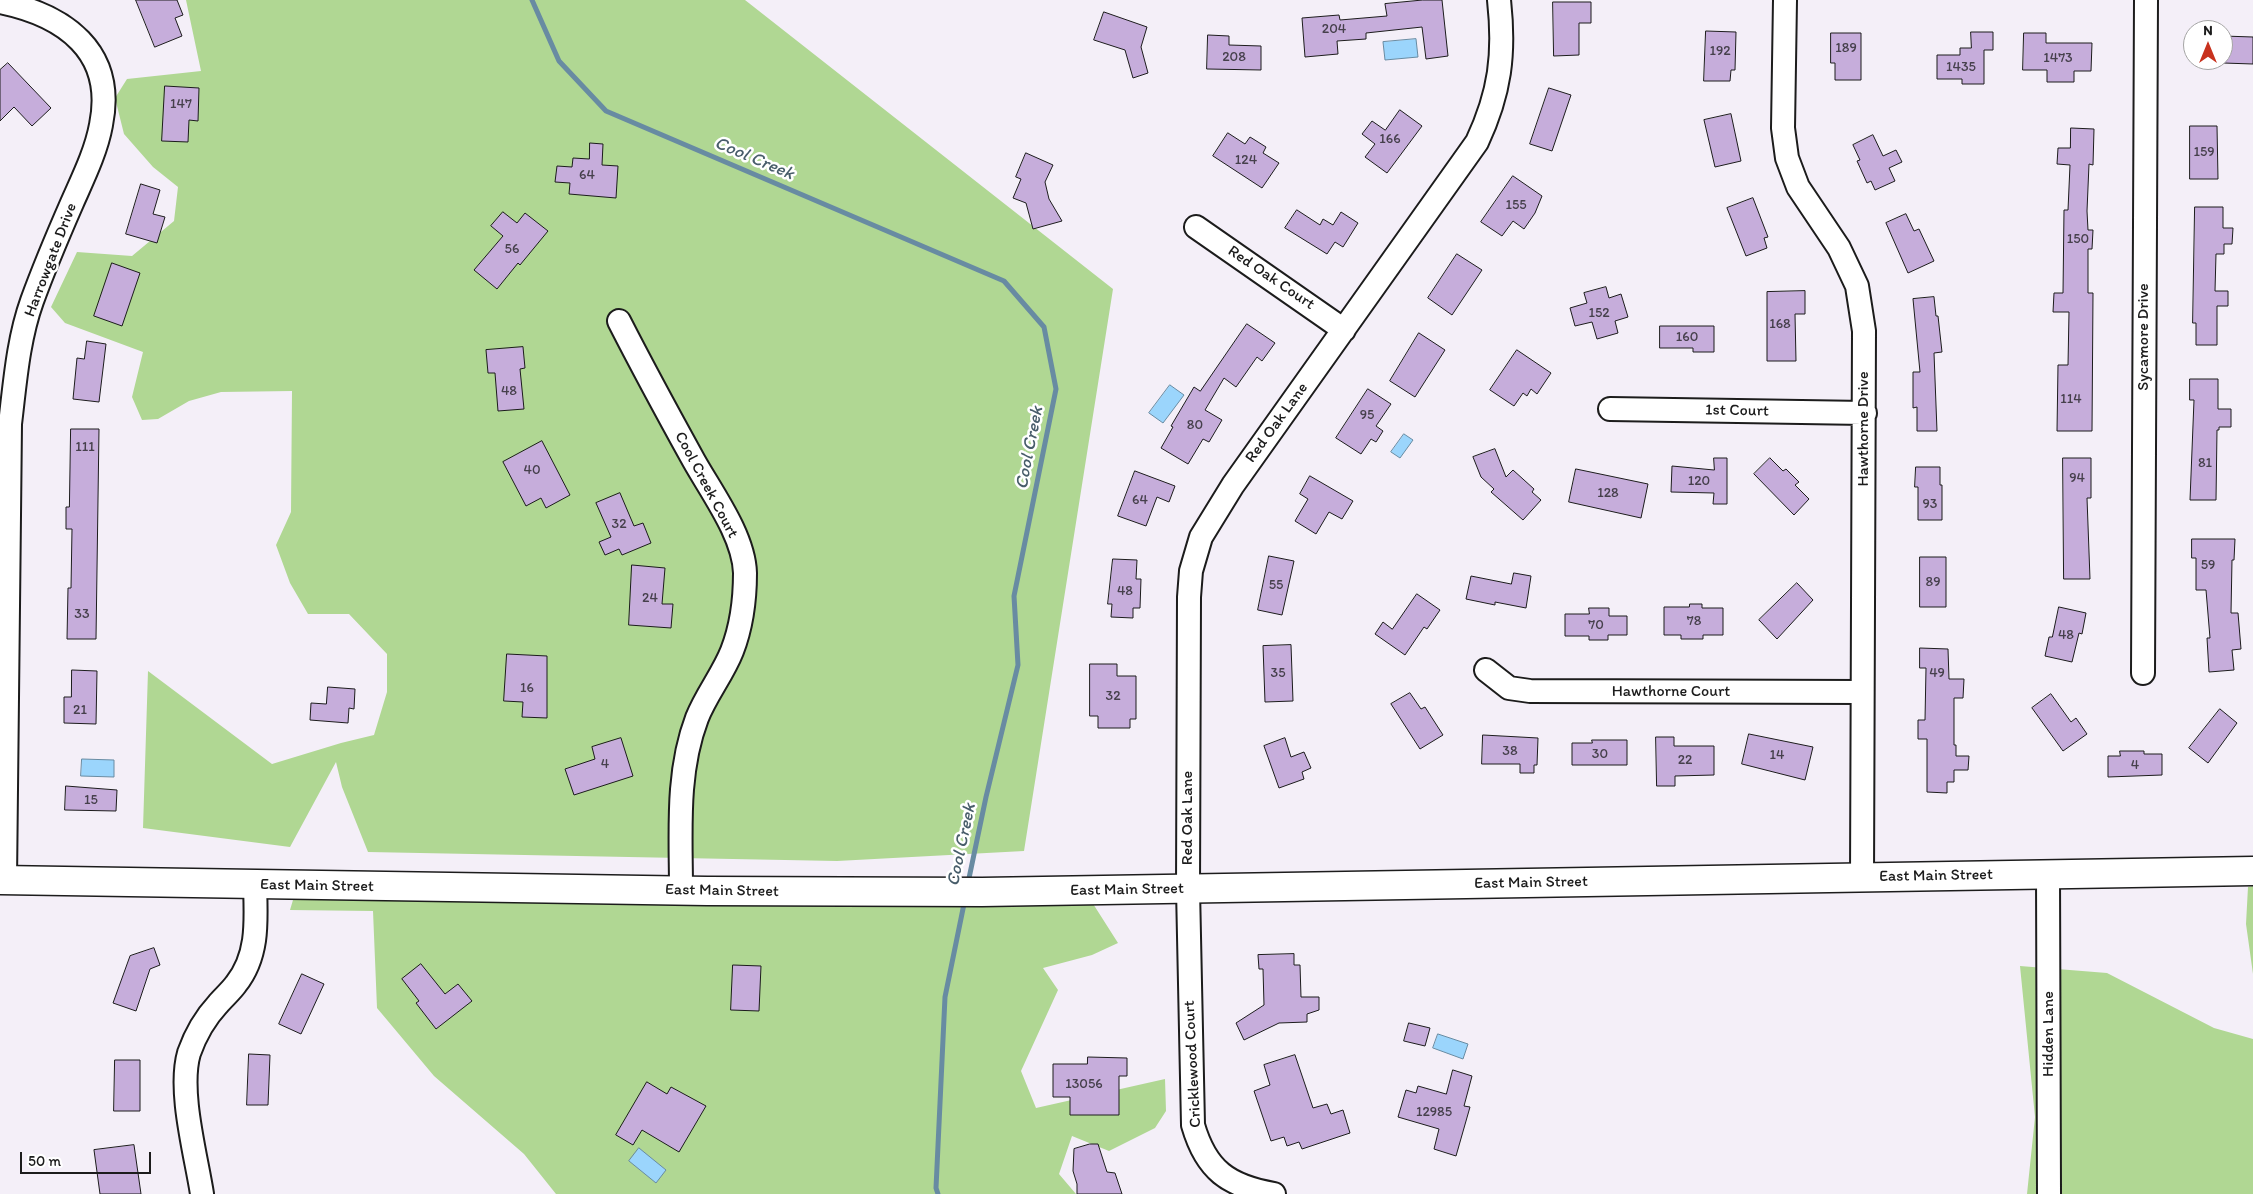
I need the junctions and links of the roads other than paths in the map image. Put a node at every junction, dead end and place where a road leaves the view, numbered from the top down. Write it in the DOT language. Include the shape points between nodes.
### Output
graph roads {
  1 [pos="1499,0"];
  2 [pos="1785,0"];
  3 [pos="2146,0"];
  4 [pos="0,2"];
  5 [pos="1196,227"];
  6 [pos="619,321"];
  7 [pos="1344,330"];
  8 [pos="1610,409"];
  9 [pos="1865,412"];
  10 [pos="4,593"];
  11 [pos="1486,670"];
  12 [pos="2143,673"];
  13 [pos="1862,692"];
  14 [pos="2253,871"];
  15 [pos="2048,873"];
  16 [pos="1862,878"];
  17 [pos="2,880"];
  18 [pos="255,885"];
  19 [pos="1188,889"];
  20 [pos="681,890"];
  21 [pos="202,1194"];
  22 [pos="1274,1194"];
  23 [pos="2049,1194"];
  1 -- 7 [label="street, Red Oak Lane" via="1500,72 1489,115 1477,142"];
  2 -- 9 [label="street, Hawthorne Drive" via="1783,128 1787,158 1798,187 1839,248 1857,286 1864,331"];
  3 -- 12 [label="street, Sycamore Drive"];
  4 -- 10 [label="street, Harrowgate Drive" via="44,15 81,40 96,65 104,98 102,125 92,158 32,303 19,357 10,424"];
  5 -- 7 [label="street, Red Oak Court"];
  6 -- 20 [label="street, Cool Creek Court" via="725,514 737,541 745,572 742,612 732,652 697,718 687,754 682,779"];
  7 -- 19 [label="street, Red Oak Lane" via="1233,485 1201,537 1191,571"];
  8 -- 9 [label="street, 1st Court"];
  9 -- 13 [label="street, Hawthorne Drive"];
  10 -- 17 [label="street, Harrowgate Drive"];
  11 -- 13 [label="street, Hawthorne Court" via="1509,688 1530,691"];
  13 -- 16 [label="street, Hawthorne Drive"];
  14 -- 15 [label="main road, East Main Street"];
  15 -- 16 [label="main road, East Main Street"];
  15 -- 23 [label="street, Hidden Lane"];
  16 -- 19 [label="main road, East Main Street"];
  17 -- 18 [label="main road, East Main Street"];
  18 -- 20 [label="main road, East Main Street"];
  18 -- 21 [label="street" via="256,923 251,955 237,984 216,1006 198,1033 189,1055 186,1084 189,1118"];
  19 -- 20 [label="main road, East Main Street" via="966,892"];
  19 -- 22 [label="street, Cricklewood Court" via="1192,1108 1197,1138 1208,1161 1221,1174 1236,1184"];
}
